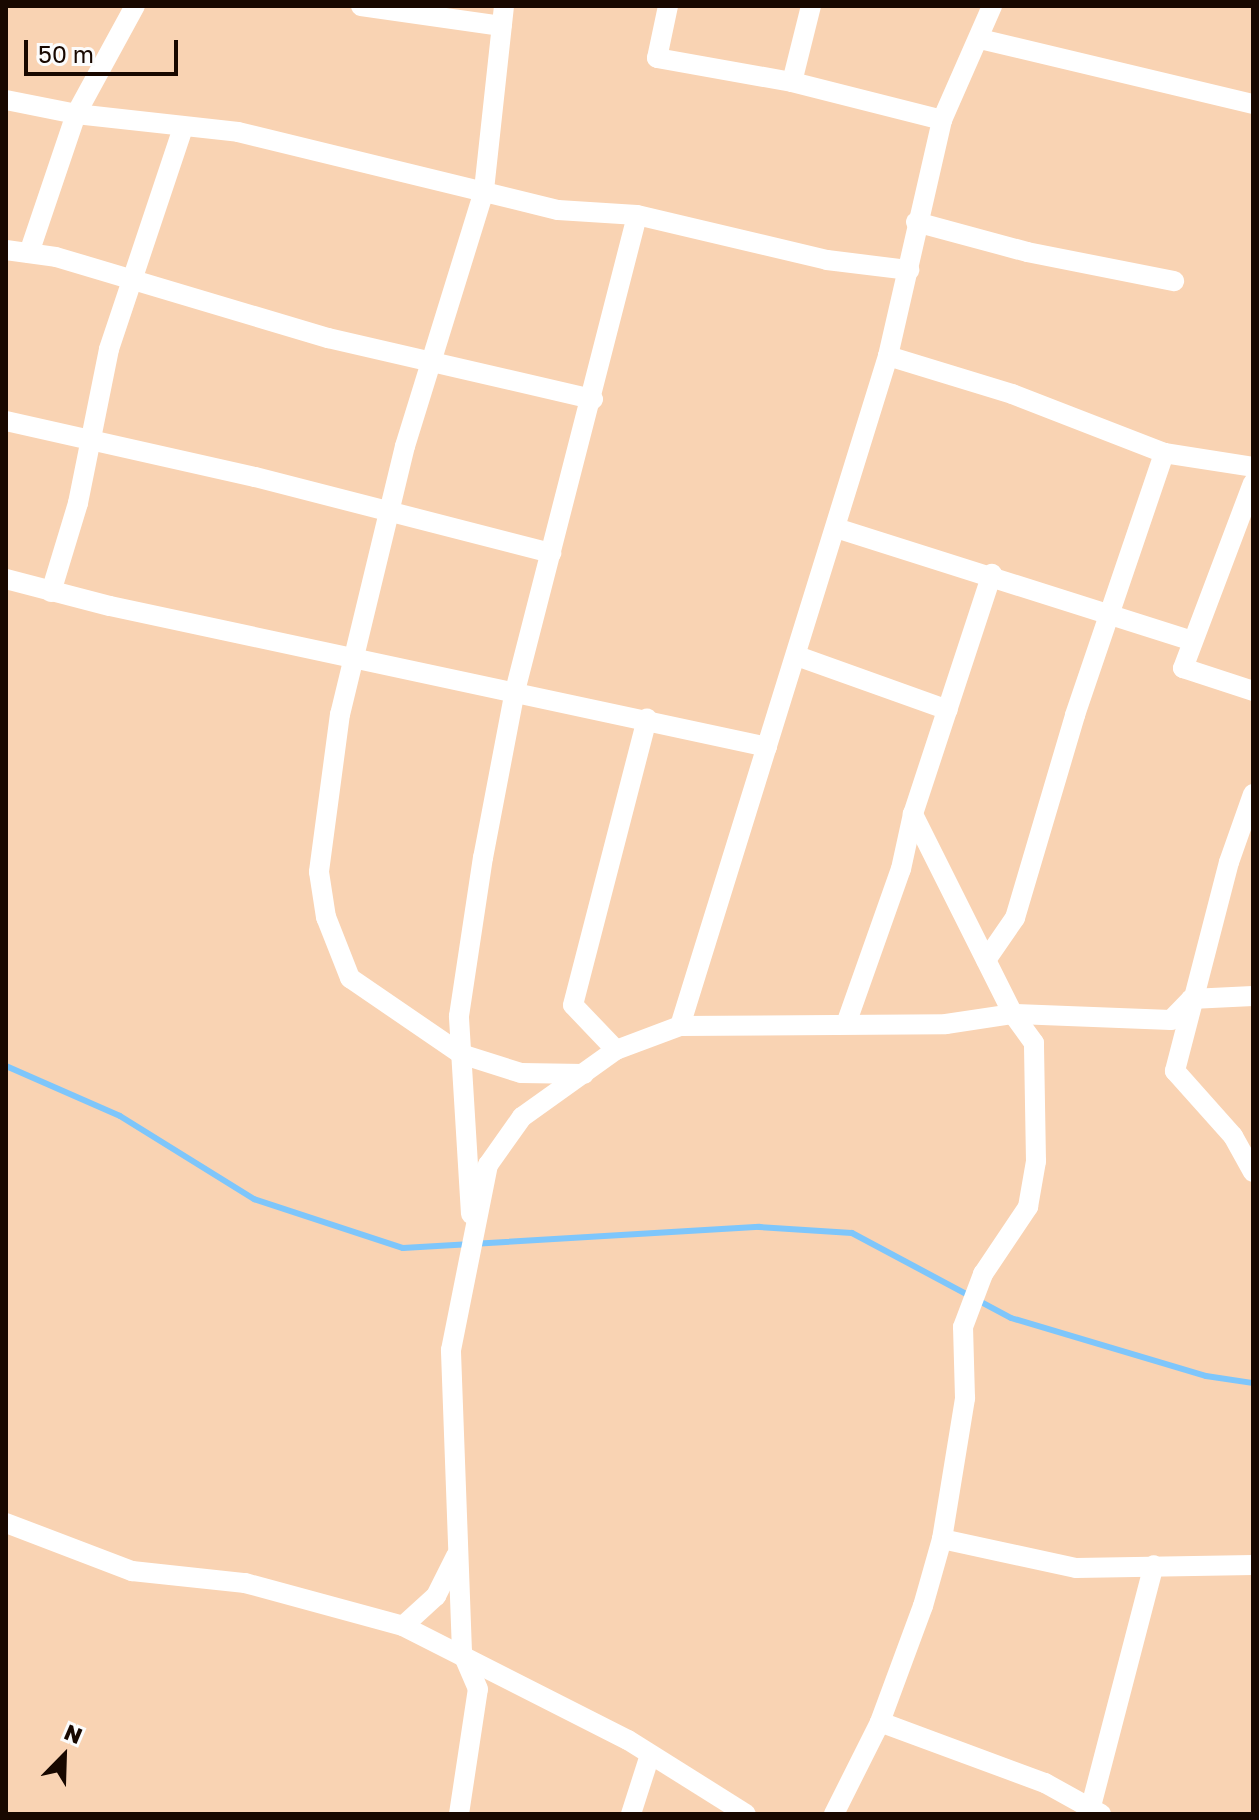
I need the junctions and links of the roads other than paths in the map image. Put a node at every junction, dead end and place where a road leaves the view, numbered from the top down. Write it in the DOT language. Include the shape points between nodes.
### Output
graph roads {
  1 [pos="135,6"];
  2 [pos="361,6"];
  3 [pos="668,6"];
  4 [pos="811,6"];
  5 [pos="992,6"];
  6 [pos="503,16"];
  7 [pos="980,39"];
  8 [pos="792,82"];
  9 [pos="6,100"];
  10 [pos="1253,104"];
  11 [pos="76,114"];
  12 [pos="942,120"];
  13 [pos="183,128"];
  14 [pos="484,191"];
  15 [pos="637,215"];
  16 [pos="916,222"];
  17 [pos="6,250"];
  18 [pos="29,253"];
  19 [pos="909,270"];
  20 [pos="1174,281"];
  21 [pos="134,283"];
  22 [pos="888,356"];
  23 [pos="432,360"];
  24 [pos="593,399"];
  25 [pos="6,421"];
  26 [pos="88,442"];
  27 [pos="1164,453"];
  28 [pos="1253,467"];
  29 [pos="1253,483"];
  30 [pos="389,512"];
  31 [pos="836,528"];
  32 [pos="551,553"];
  33 [pos="992,574"];
  34 [pos="6,579"];
  35 [pos="51,592"];
  36 [pos="1111,619"];
  37 [pos="1192,641"];
  38 [pos="797,656"];
  39 [pos="354,658"];
  40 [pos="515,691"];
  41 [pos="1253,691"];
  42 [pos="948,710"];
  43 [pos="647,718"];
  44 [pos="767,747"];
  45 [pos="1253,794"];
  46 [pos="913,814"];
  47 [pos="986,960"];
  48 [pos="1253,996"];
  49 [pos="1191,999"];
  50 [pos="1013,1014"];
  51 [pos="846,1024"];
  52 [pos="680,1026"];
  53 [pos="616,1050"];
  54 [pos="461,1054"];
  55 [pos="584,1074"];
  56 [pos="1253,1172"];
  57 [pos="473,1242"];
  58 [pos="6,1523"];
  59 [pos="942,1539"];
  60 [pos="456,1556"];
  61 [pos="1154,1565"];
  62 [pos="1253,1565"];
  63 [pos="403,1626"];
  64 [pos="462,1652"];
  65 [pos="880,1722"];
  66 [pos="649,1758"];
  67 [pos="1093,1812"];
  68 [pos="459,1814"];
  69 [pos="631,1814"];
  70 [pos="746,1814"];
  71 [pos="834,1814"];
  1 -- 11 [label="street"];
  2 -- 6 [label="street"];
  3 -- 8 [label="street" via="657,58"];
  4 -- 8 [label="street"];
  5 -- 7 [label="street"];
  6 -- 14 [label="street"];
  7 -- 10 [label="street"];
  7 -- 12 [label="street"];
  8 -- 12 [label="street"];
  9 -- 11 [label="street"];
  11 -- 13 [label="street"];
  11 -- 18 [label="street"];
  12 -- 16 [label="street"];
  13 -- 14 [label="street" via="238,132"];
  13 -- 21 [label="street"];
  14 -- 15 [label="street" via="558,210"];
  14 -- 23 [label="street"];
  15 -- 19 [label="street" via="827,260"];
  15 -- 24 [label="street"];
  16 -- 19 [label="street"];
  16 -- 20 [label="street" via="1027,252"];
  17 -- 18 [label="street"];
  18 -- 21 [label="street"];
  19 -- 22 [label="street"];
  21 -- 23 [label="street" via="328,338"];
  21 -- 26 [label="street" via="109,349"];
  22 -- 27 [label="street" via="1012,394"];
  22 -- 31 [label="street"];
  23 -- 24 [label="street"];
  23 -- 30 [label="street"];
  24 -- 32 [label="street"];
  25 -- 26 [label="street"];
  26 -- 30 [label="street"];
  26 -- 35 [label="street" via="78,503"];
  27 -- 28 [label="street"];
  27 -- 36 [label="street"];
  29 -- 37 [label="street"];
  30 -- 32 [label="street"];
  30 -- 39 [label="street"];
  31 -- 33 [label="street"];
  31 -- 38 [label="street"];
  32 -- 40 [label="street"];
  33 -- 36 [label="street"];
  33 -- 42 [label="street"];
  34 -- 35 [label="street"];
  35 -- 39 [label="street"];
  36 -- 37 [label="street"];
  36 -- 47 [label="street" via="1075,715 1015,918"];
  37 -- 41 [label="street" via="1183,668"];
  38 -- 42 [label="street"];
  38 -- 44 [label="street"];
  39 -- 40 [label="street"];
  39 -- 54 [label="street" via="327,790 319,872 326,917 350,978"];
  40 -- 43 [label="street"];
  40 -- 54 [label="street" via="459,1016"];
  42 -- 46 [label="street"];
  43 -- 44 [label="street"];
  43 -- 53 [label="street" via="573,1005"];
  44 -- 52 [label="street"];
  45 -- 49 [label="street"];
  46 -- 47 [label="street"];
  46 -- 51 [label="street" via="901,869"];
  47 -- 50 [label="street"];
  48 -- 49 [label="street"];
  49 -- 50 [label="street" via="1171,1020"];
  49 -- 56 [label="street" via="1175,1071 1233,1136"];
  50 -- 51 [label="street" via="946,1024"];
  50 -- 59 [label="street" via="1034,1043 1036,1161 1028,1207 983,1274 963,1327 965,1398"];
  51 -- 52 [label="street"];
  52 -- 53 [label="street"];
  53 -- 55 [label="street"];
  54 -- 55 [label="street" via="521,1073"];
  54 -- 57 [label="street"];
  55 -- 57 [label="street" via="522,1117 488,1165"];
  57 -- 60 [label="street" via="451,1350 459,1460"];
  58 -- 63 [label="street" via="132,1571 245,1583"];
  59 -- 61 [label="street" via="1042,1564"];
  59 -- 65 [label="street"];
  60 -- 63 [label="street" via="436,1596"];
  60 -- 64 [label="street"];
  61 -- 62 [label="street"];
  61 -- 67 [label="street"];
  63 -- 64 [label="street"];
  64 -- 66 [label="street" via="628,1740"];
  64 -- 68 [label="street" via="478,1689"];
  65 -- 67 [label="street" via="1045,1783"];
  65 -- 71 [label="street"];
  66 -- 69 [label="street"];
  66 -- 70 [label="street"];
}
